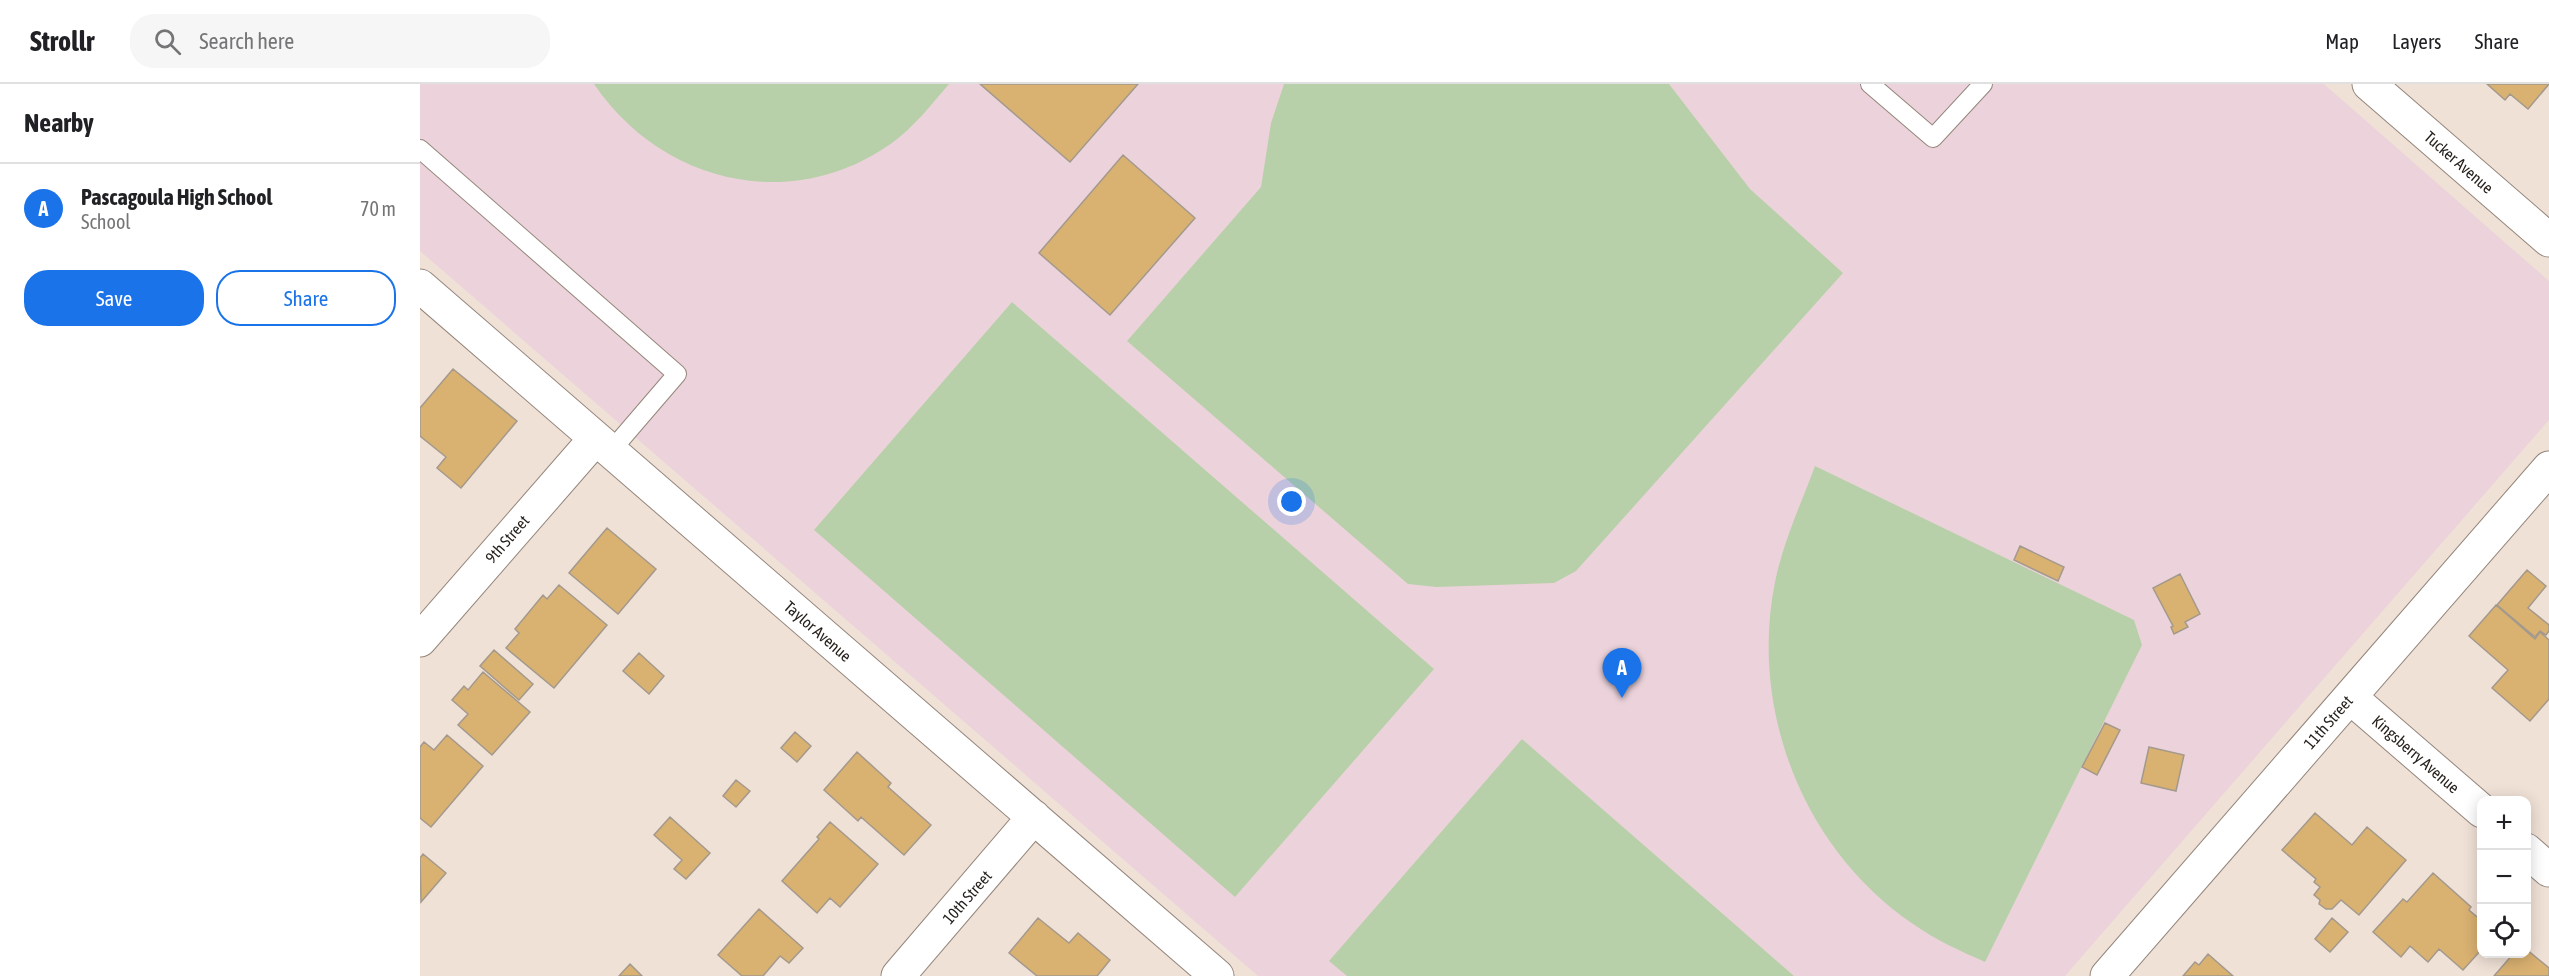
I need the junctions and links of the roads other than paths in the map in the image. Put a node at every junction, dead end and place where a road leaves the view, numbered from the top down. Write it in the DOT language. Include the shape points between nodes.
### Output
graph roads {
  1 [pos="1870,84"];
  2 [pos="1983,84"];
  3 [pos="2378,87"];
  4 [pos="420,149"];
  5 [pos="2549,240"];
  6 [pos="420,286"];
  7 [pos="602,445"];
  8 [pos="2549,468"];
  9 [pos="420,640"];
  10 [pos="2350,697"];
  11 [pos="2477,808"];
  12 [pos="1034,817"];
  13 [pos="2531,854"];
  14 [pos="2549,870"];
  15 [pos="898,976"];
  16 [pos="1217,976"];
  17 [pos="2107,976"];
  1 -- 2 [label="lane" via="1933,138"];
  3 -- 5 [label="street, Tucker Avenue"];
  4 -- 7 [label="lane" via="677,374"];
  6 -- 7 [label="street, Taylor Avenue"];
  7 -- 9 [label="street, 9th Street"];
  7 -- 12 [label="street, Taylor Avenue"];
  8 -- 10 [label="street, 11th Street"];
  10 -- 11 [label="street, Kingsberry Avenue"];
  10 -- 17 [label="street, 11th Street"];
  12 -- 15 [label="street, 10th Street"];
  12 -- 16 [label="street, Taylor Avenue"];
  13 -- 14 [label="street"];
}
